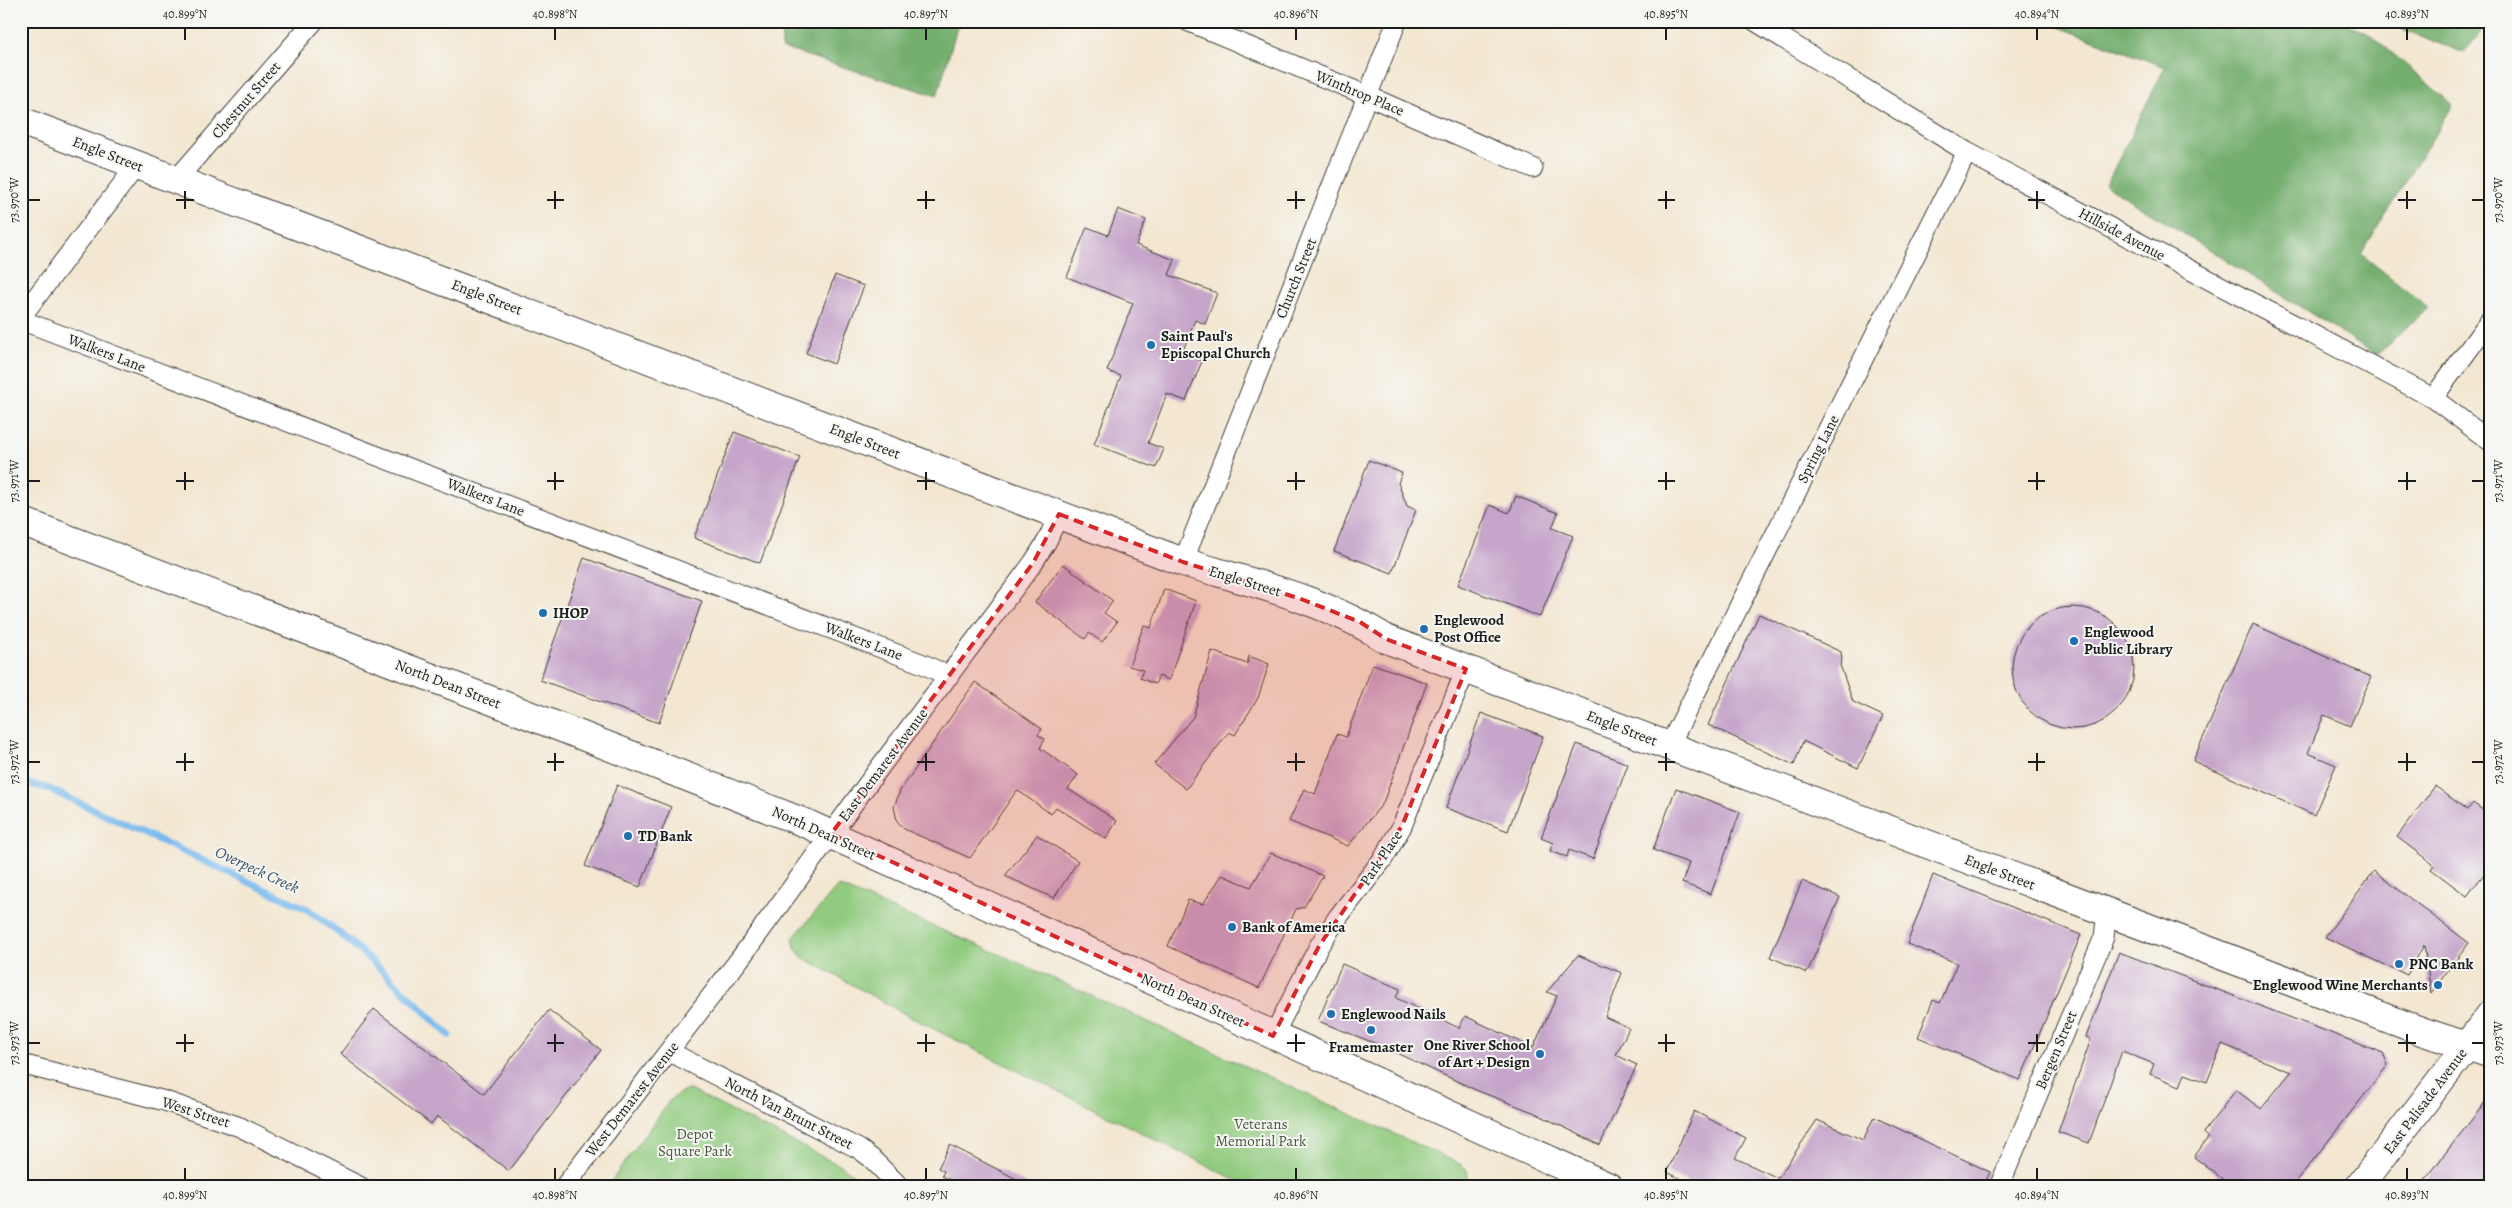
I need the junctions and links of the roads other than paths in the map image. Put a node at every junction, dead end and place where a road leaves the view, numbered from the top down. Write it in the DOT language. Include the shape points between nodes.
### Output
graph roads {
  1 [pos="314,21"];
  2 [pos="1187,21"];
  3 [pos="1397,21"];
  4 [pos="1755,21"];
  5 [pos="1368,96"];
  6 [pos="21,121"];
  7 [pos="1967,152"];
  8 [pos="137,165"];
  9 [pos="1533,168"];
  10 [pos="177,179"];
  11 [pos="21,319"];
  12 [pos="2491,319"];
  13 [pos="2432,398"];
  14 [pos="2491,442"];
  15 [pos="1059,514"];
  16 [pos="21,521"];
  17 [pos="1183,562"];
  18 [pos="1466,669"];
  19 [pos="949,676"];
  20 [pos="1669,746"];
  21 [pos="831,834"];
  22 [pos="2107,912"];
  23 [pos="700,1012"];
  24 [pos="2491,1014"];
  25 [pos="1273,1036"];
  26 [pos="2479,1050"];
  27 [pos="670,1052"];
  28 [pos="21,1064"];
  29 [pos="361,1187"];
  30 [pos="564,1187"];
  31 [pos="900,1187"];
  32 [pos="1609,1187"];
  33 [pos="1999,1187"];
  34 [pos="2359,1187"];
  1 -- 10 [label="street, Chestnut Street"];
  2 -- 5 [label="street, Winthrop Place"];
  3 -- 5 [label="street, Church Street"];
  4 -- 7 [label="street, Hillside Avenue"];
  5 -- 9 [label="street, Winthrop Place"];
  5 -- 17 [label="street, Church Street"];
  6 -- 8 [label="main road, Engle Street"];
  7 -- 13 [label="street, Hillside Avenue"];
  7 -- 20 [label="street, Spring Lane"];
  8 -- 10 [label="main road, Engle Street"];
  8 -- 11 [label="street"];
  10 -- 15 [label="main road, Engle Street"];
  11 -- 19 [label="street, Walkers Lane"];
  12 -- 13 [label="street"];
  13 -- 14 [label="street, Hillside Avenue"];
  15 -- 17 [label="main road, Engle Street"];
  15 -- 19 [label="street, East Demarest Avenue" via="1039,554"];
  16 -- 21 [label="main road, North Dean Street" via="701,781"];
  17 -- 18 [label="main road, Engle Street" via="1300,599 1360,622 1386,639"];
  18 -- 20 [label="main road, Engle Street"];
  18 -- 25 [label="street, Park Place" via="1402,826 1383,859 1319,946"];
  19 -- 21 [label="street, East Demarest Avenue"];
  20 -- 22 [label="main road, Engle Street"];
  21 -- 23 [label="street, East Demarest Avenue"];
  21 -- 25 [label="main road, North Dean Street"];
  22 -- 26 [label="main road, Engle Street"];
  22 -- 33 [label="street, Bergen Street" via="2104,937"];
  23 -- 27 [label="street, West Demarest Avenue"];
  24 -- 26 [label="main road, East Palisade Avenue"];
  25 -- 32 [label="main road, North Dean Street"];
  26 -- 34 [label="main road, East Palisade Avenue"];
  27 -- 30 [label="street, West Demarest Avenue"];
  27 -- 31 [label="street, North Van Brunt Street" via="859,1149"];
  28 -- 29 [label="street, West Street" via="165,1101 240,1127"];
}
